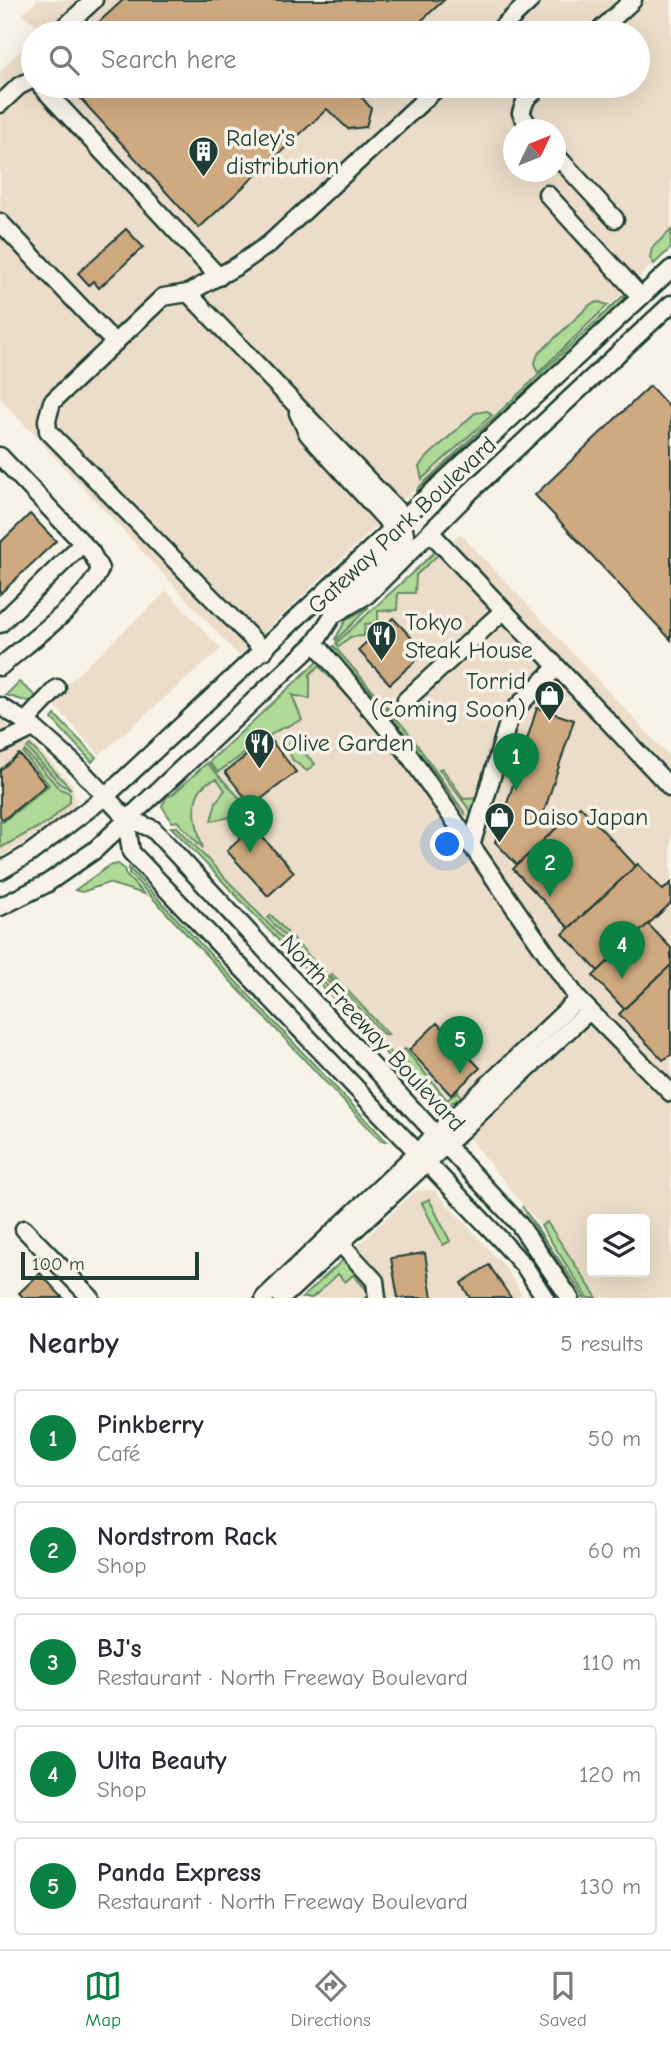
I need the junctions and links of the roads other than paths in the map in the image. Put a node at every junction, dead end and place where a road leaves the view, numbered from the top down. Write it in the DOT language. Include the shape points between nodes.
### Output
graph roads {
  1 [pos="94,0"];
  2 [pos="531,0"];
  3 [pos="633,0"];
  4 [pos="71,21"];
  5 [pos="509,21"];
  6 [pos="610,21"];
  7 [pos="21,85"];
  8 [pos="52,98"];
  9 [pos="426,98"];
  10 [pos="527,98"];
  11 [pos="0,104"];
  12 [pos="525,119"];
  13 [pos="566,167"];
  14 [pos="547,194"];
  15 [pos="615,219"];
  16 [pos="0,222"];
  17 [pos="671,269"];
  18 [pos="219,277"];
  19 [pos="188,293"];
  20 [pos="641,297"];
  21 [pos="671,304"];
  22 [pos="115,343"];
  23 [pos="0,456"];
  24 [pos="400,523"];
  25 [pos="431,533"];
  26 [pos="82,544"];
  27 [pos="503,611"];
  28 [pos="333,615"];
  29 [pos="0,624"];
  30 [pos="314,643"];
  31 [pos="264,651"];
  32 [pos="0,667"];
  33 [pos="557,667"];
  34 [pos="57,688"];
  35 [pos="407,700"];
  36 [pos="0,706"];
  37 [pos="29,725"];
  38 [pos="0,744"];
  39 [pos="671,788"];
  40 [pos="106,796"];
  41 [pos="126,818"];
  42 [pos="471,846"];
  43 [pos="0,871"];
  44 [pos="0,907"];
  45 [pos="578,999"];
  46 [pos="590,1011"];
  47 [pos="671,1093"];
  48 [pos="436,1132"];
  49 [pos="447,1145"];
  50 [pos="423,1156"];
  51 [pos="24,1229"];
  52 [pos="340,1243"];
  53 [pos="525,1267"];
  54 [pos="91,1298"];
  55 [pos="264,1298"];
  56 [pos="282,1298"];
  57 [pos="377,1298"];
  58 [pos="545,1298"];
  59 [pos="556,1298"];
  60 [pos="570,1298"];
  1 -- 4 [label="street"];
  2 -- 5 [label="street"];
  3 -- 6 [label="street"];
  7 -- 11 [label="street"];
  8 -- 18 [label="street"];
  9 -- 18 [label="street" via="269,244"];
  10 -- 12 [label="street" via="521,113"];
  13 -- 15 [label="street"];
  14 -- 20 [label="street"];
  16 -- 22 [label="street"];
  17 -- 20 [label="street, Gateway Park Boulevard"];
  18 -- 19 [label="street"];
  19 -- 22 [label="street" via="163,297"];
  19 -- 24 [label="street" via="295,407 308,435 389,523"];
  20 -- 24 [label="street, Gateway Park Boulevard"];
  21 -- 25 [label="street, Gateway Park Boulevard"];
  22 -- 31 [label="street" via="52,402 48,431"];
  23 -- 26 [label="street"];
  24 -- 28 [label="street" via="405,534 401,542 334,605"];
  24 -- 31 [label="street, Gateway Park Boulevard"];
  25 -- 27 [label="street"];
  25 -- 28 [label="street, Gateway Park Boulevard" via="367,595"];
  26 -- 29 [label="street"];
  26 -- 32 [label="street" via="100,569 97,579"];
  27 -- 33 [label="street"];
  27 -- 35 [label="street"];
  28 -- 30 [label="street, Gateway Park Boulevard"];
  30 -- 41 [label="street, Gateway Park Boulevard"];
  30 -- 42 [label="street" via="383,721"];
  31 -- 40 [label="street, Gateway Park Boulevard"];
  33 -- 39 [label="street"];
  33 -- 42 [label="street" via="511,713"];
  34 -- 37 [label="street"];
  36 -- 37 [label="street, North Freeway Boulevard"];
  37 -- 38 [label="street"];
  37 -- 40 [label="street, North Freeway Boulevard"];
  40 -- 41 [label="street, North Freeway Boulevard"];
  40 -- 43 [label="street, Gateway Park Boulevard" via="29,855"];
  41 -- 44 [label="street, Gateway Park Boulevard" via="85,857 47,884"];
  41 -- 48 [label="street, North Freeway Boulevard" via="153,829"];
  41 -- 50 [label="street, North Freeway Boulevard" via="131,852"];
  42 -- 45 [label="street"];
  45 -- 46 [label="street"];
  45 -- 48 [label="street"];
  46 -- 47 [label="street"];
  46 -- 49 [label="street"];
  48 -- 49 [label="street, North Freeway Boulevard"];
  48 -- 50 [label="street"];
  49 -- 50 [label="street"];
  49 -- 60 [label="street, North Freeway Boulevard" via="519,1224"];
  50 -- 52 [label="street"];
  50 -- 53 [label="street, North Freeway Boulevard"];
  50 -- 55 [label="street"];
  51 -- 54 [label="street"];
  52 -- 56 [label="street"];
  52 -- 57 [label="street" via="375,1282"];
  53 -- 58 [label="street, North Freeway Boulevard"];
  53 -- 59 [label="street" via="541,1274"];
}
